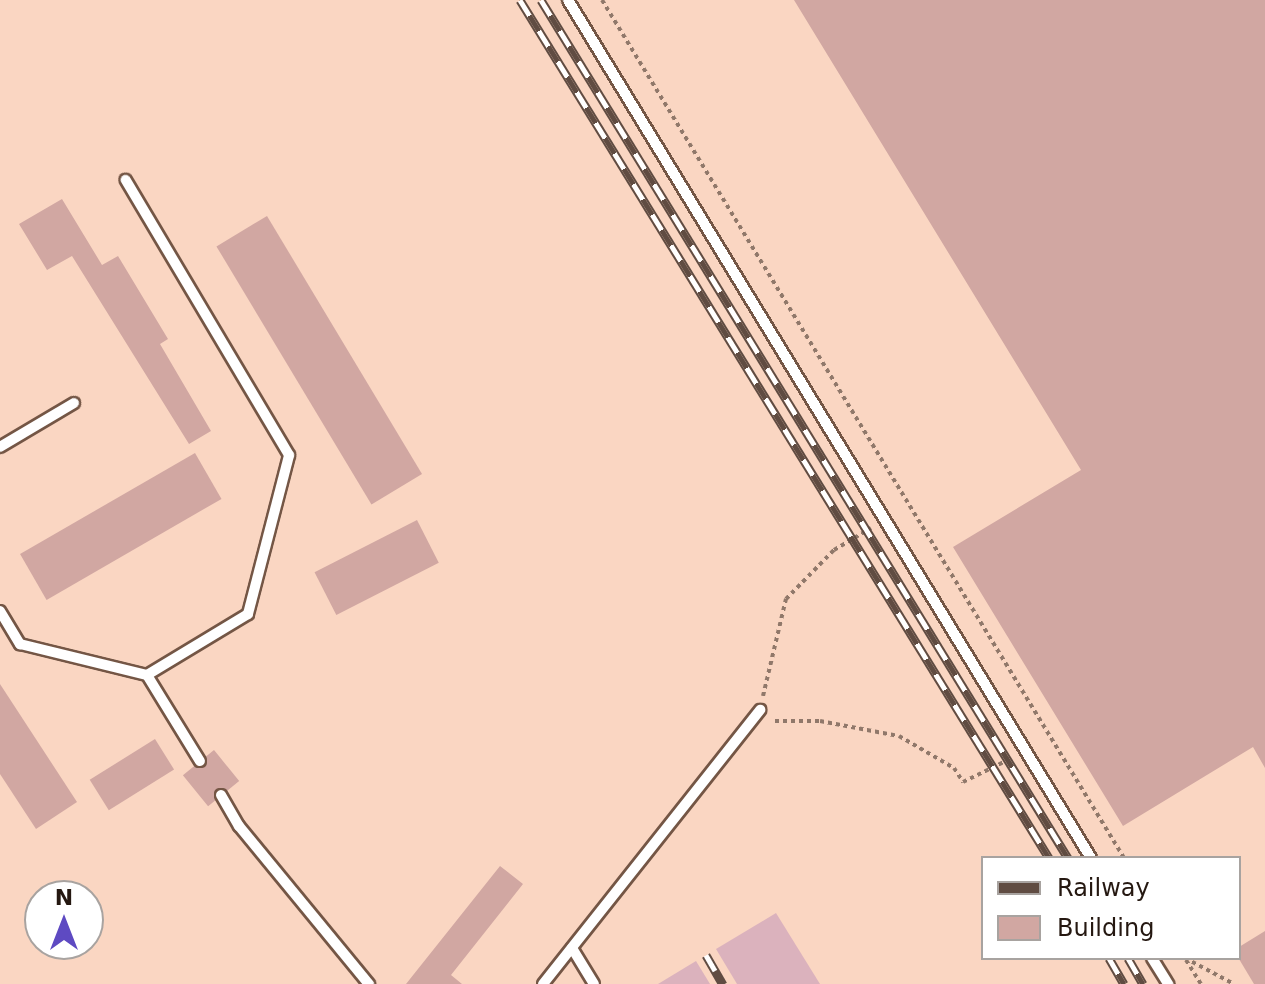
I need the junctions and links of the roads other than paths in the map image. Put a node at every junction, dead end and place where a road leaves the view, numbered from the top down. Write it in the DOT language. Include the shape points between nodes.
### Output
graph roads {
  1 [pos="568,0"];
  2 [pos="126,180"];
  3 [pos="74,403"];
  4 [pos="0,447"];
  5 [pos="0,611"];
  6 [pos="147,675"];
  7 [pos="760,710"];
  8 [pos="200,761"];
  9 [pos="221,795"];
  10 [pos="1090,856"];
  11 [pos="572,948"];
  12 [pos="1153,960"];
  13 [pos="369,984"];
  14 [pos="543,984"];
  15 [pos="594,984"];
  16 [pos="1168,984"];
  1 -- 10 [label="lane"];
  2 -- 6 [label="lane" via="289,455 248,614"];
  3 -- 4 [label="lane"];
  5 -- 6 [label="lane" via="20,644"];
  6 -- 8 [label="lane"];
  7 -- 11 [label="lane"];
  9 -- 13 [label="lane" via="239,826"];
  11 -- 14 [label="lane"];
  11 -- 15 [label="lane"];
  12 -- 16 [label="lane"];
}
